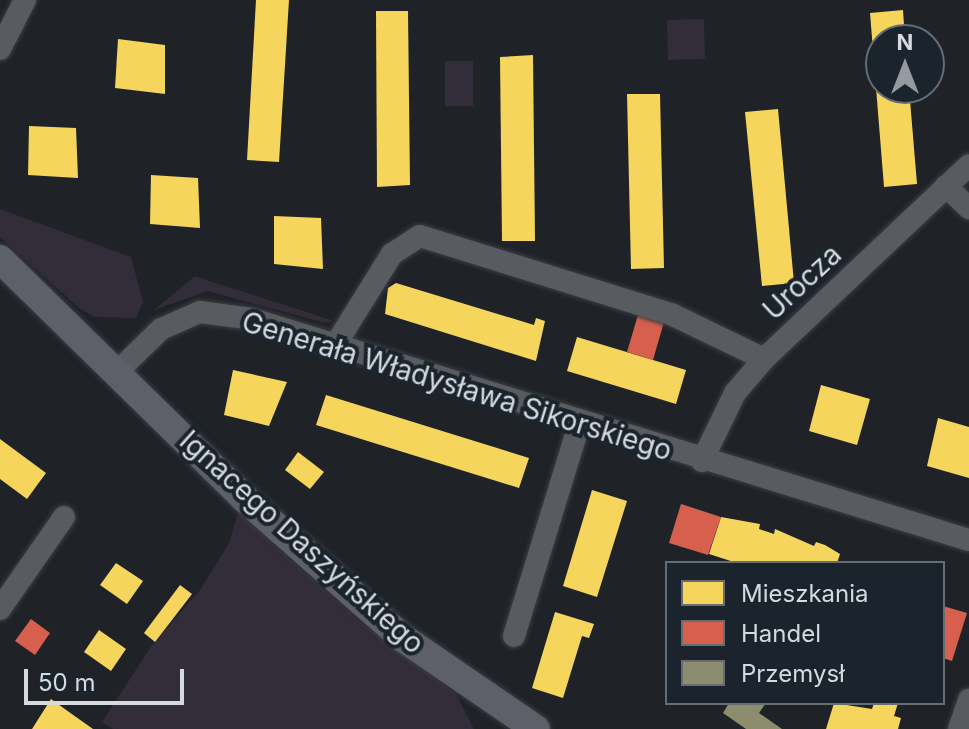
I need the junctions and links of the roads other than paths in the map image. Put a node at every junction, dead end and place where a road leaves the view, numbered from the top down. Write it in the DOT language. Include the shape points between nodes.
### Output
graph roads {
  1 [pos="25,0"];
  2 [pos="0,49"];
  3 [pos="969,165"];
  4 [pos="946,186"];
  5 [pos="969,208"];
  6 [pos="0,259"];
  7 [pos="334,347"];
  8 [pos="764,359"];
  9 [pos="116,373"];
  10 [pos="580,422"];
  11 [pos="702,461"];
  12 [pos="64,517"];
  13 [pos="969,540"];
  14 [pos="2,601"];
  15 [pos="514,636"];
  16 [pos="969,700"];
  17 [pos="520,725"];
  18 [pos="959,729"];
  1 -- 2 [label="street"];
  3 -- 4 [label="street, Urocza"];
  4 -- 5 [label="street"];
  4 -- 8 [label="street, Urocza"];
  6 -- 9 [label="main road"];
  7 -- 8 [label="street" via="392,254 420,236 673,315"];
  7 -- 9 [label="street, Generała Władysława Sikorskiego" via="252,319 200,312 153,335"];
  7 -- 10 [label="street, Generała Władysława Sikorskiego"];
  8 -- 11 [label="street, Urocza" via="729,403"];
  9 -- 17 [label="main road, Ignacego Daszyńskiego" via="244,498 403,638"];
  10 -- 11 [label="street, Generała Władysława Sikorskiego"];
  10 -- 15 [label="street"];
  11 -- 13 [label="street, Generała Władysława Sikorskiego"];
  12 -- 14 [label="street"];
  16 -- 18 [label="street"];
}
